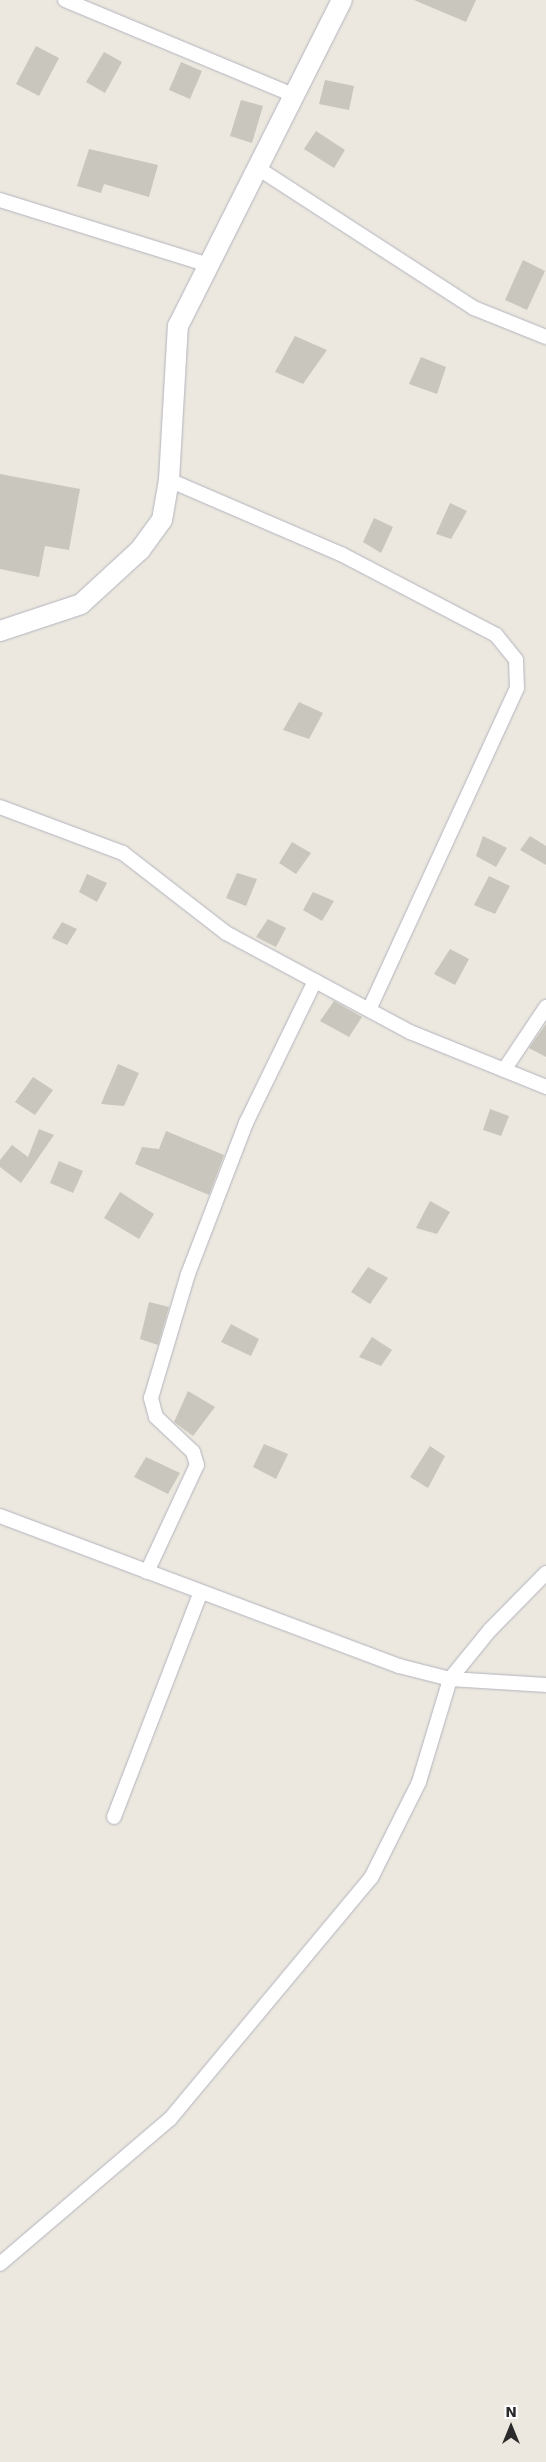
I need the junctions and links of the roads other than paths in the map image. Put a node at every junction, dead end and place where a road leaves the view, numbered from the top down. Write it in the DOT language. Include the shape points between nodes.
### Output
graph roads {
  1 [pos="65,0"];
  2 [pos="342,0"];
  3 [pos="293,95"];
  4 [pos="256,167"];
  5 [pos="0,200"];
  6 [pos="205,264"];
  7 [pos="546,337"];
  8 [pos="169,480"];
  9 [pos="0,631"];
  10 [pos="0,807"];
  11 [pos="315,981"];
  12 [pos="546,1007"];
  13 [pos="369,1010"];
  14 [pos="504,1070"];
  15 [pos="546,1086"];
  16 [pos="0,1516"];
  17 [pos="147,1572"];
  18 [pos="546,1573"];
  19 [pos="202,1592"];
  20 [pos="450,1680"];
  21 [pos="546,1685"];
  22 [pos="114,1817"];
  23 [pos="0,2264"];
  1 -- 3 [label="street"];
  2 -- 3 [label="street"];
  3 -- 4 [label="street"];
  4 -- 6 [label="street"];
  4 -- 7 [label="street" via="474,308"];
  5 -- 6 [label="street"];
  6 -- 8 [label="street" via="178,326"];
  8 -- 9 [label="street" via="162,520 140,550 87,598"];
  8 -- 13 [label="street" via="341,554 496,635 516,660 517,688"];
  10 -- 11 [label="street" via="123,853 226,933"];
  11 -- 13 [label="street"];
  11 -- 17 [label="street" via="243,1132 188,1274 151,1398 156,1417 193,1452 197,1465"];
  12 -- 14 [label="street"];
  13 -- 14 [label="street"];
  14 -- 15 [label="street"];
  16 -- 17 [label="street"];
  17 -- 19 [label="street"];
  18 -- 20 [label="street" via="490,1630"];
  19 -- 20 [label="street" via="398,1666"];
  19 -- 22 [label="street"];
  20 -- 21 [label="street"];
  20 -- 23 [label="street" via="418,1782 370,1878 170,2119"];
}
